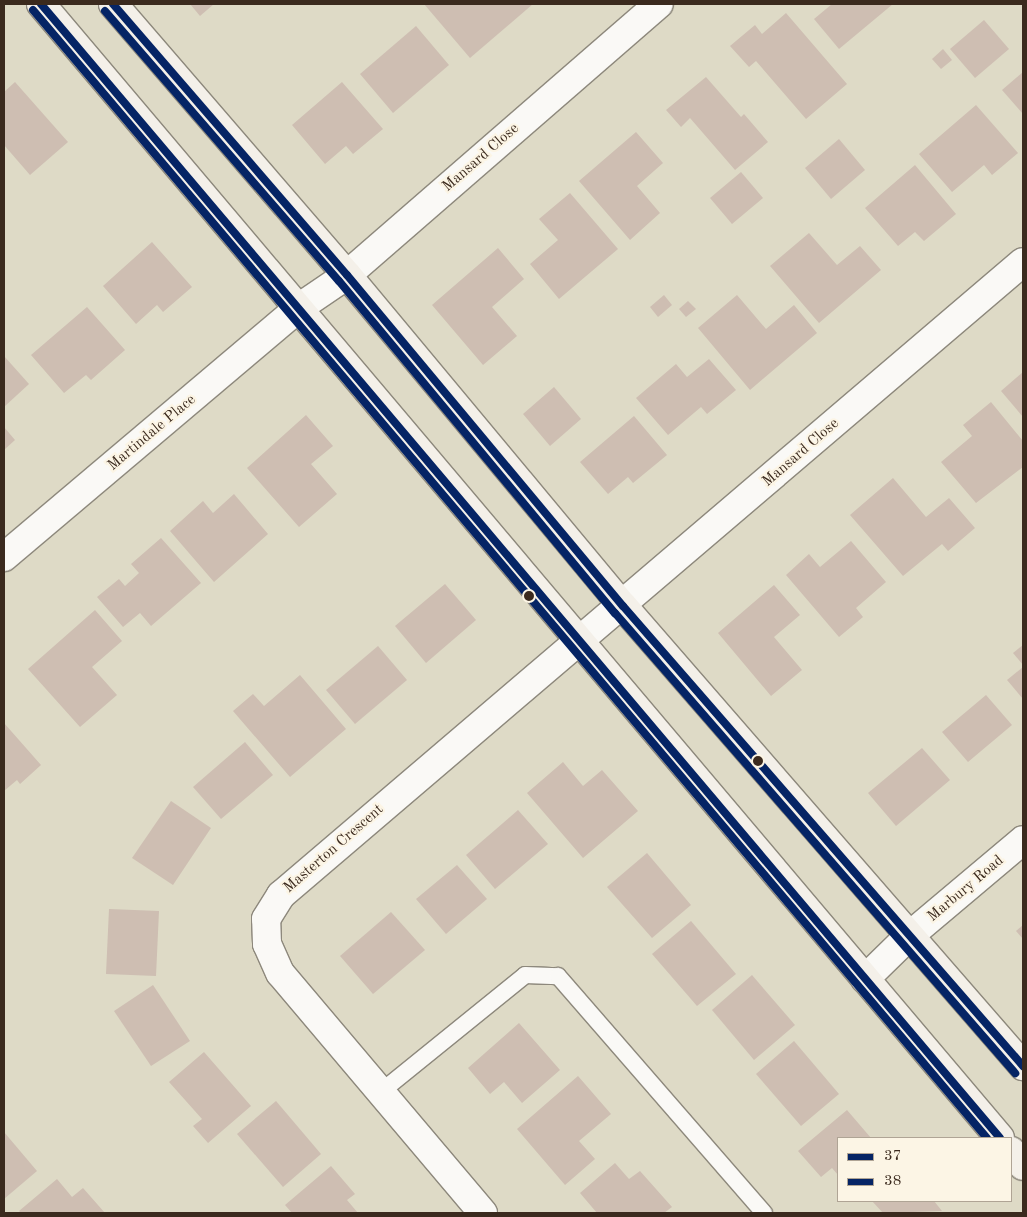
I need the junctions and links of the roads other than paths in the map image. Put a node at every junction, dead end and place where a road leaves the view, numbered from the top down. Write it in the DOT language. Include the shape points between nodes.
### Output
graph roads {
  1 [pos="40,4"];
  2 [pos="113,4"];
  3 [pos="658,4"];
  4 [pos="1023,262"];
  5 [pos="347,275"];
  6 [pos="300,308"];
  7 [pos="4,557"];
  8 [pos="623,606"];
  9 [pos="577,640"];
  10 [pos="1023,840"];
  11 [pos="908,937"];
  12 [pos="865,979"];
  13 [pos="1023,1066"];
  14 [pos="382,1091"];
  15 [pos="999,1137"];
  16 [pos="1012,1152"];
  17 [pos="1023,1166"];
  18 [pos="483,1213"];
  19 [pos="764,1213"];
  1 -- 6 [label="street"];
  2 -- 5 [label="street"];
  3 -- 5 [label="street, Mansard Close"];
  4 -- 8 [label="street, Mansard Close"];
  5 -- 6 [label="street, Mansard Close"];
  5 -- 8 [label="street"];
  6 -- 7 [label="street, Martindale Place"];
  6 -- 9 [label="street"];
  8 -- 9 [label="street, Mansard Close"];
  8 -- 11 [label="street"];
  9 -- 12 [label="street"];
  9 -- 14 [label="street, Masterton Crescent" via="281,895 266,919 267,944 280,973"];
  10 -- 11 [label="street, Marbury Road"];
  11 -- 12 [label="street, Marbury Road"];
  11 -- 13 [label="street"];
  12 -- 15 [label="street"];
  14 -- 18 [label="street, Masterton Crescent"];
  14 -- 19 [label="lane" via="525,975 558,976"];
  16 -- 17 [label="street"];
}
